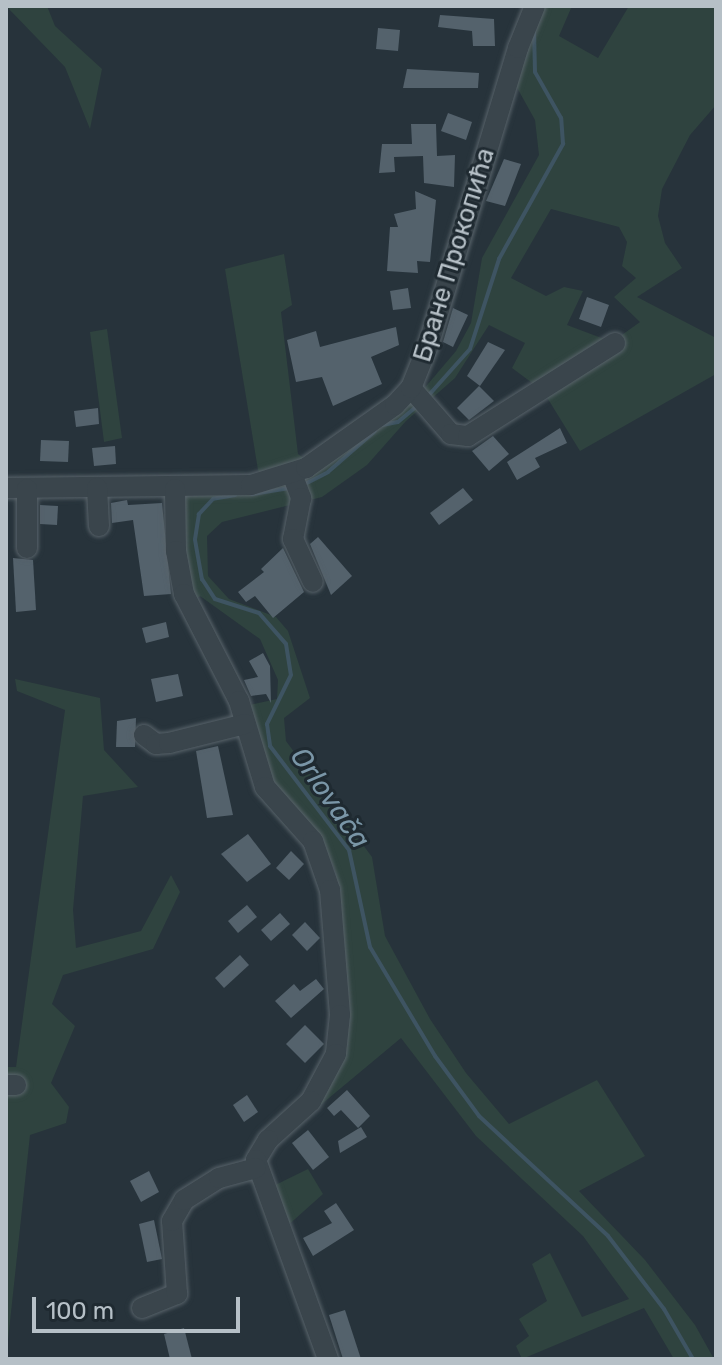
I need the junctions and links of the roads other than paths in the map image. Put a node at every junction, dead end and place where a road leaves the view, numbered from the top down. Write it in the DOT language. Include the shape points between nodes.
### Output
graph roads {
  1 [pos="535,6"];
  2 [pos="615,343"];
  3 [pos="421,401"];
  4 [pos="296,485"];
  5 [pos="97,488"];
  6 [pos="16,489"];
  7 [pos="175,489"];
  8 [pos="99,526"];
  9 [pos="27,548"];
  10 [pos="313,582"];
  11 [pos="245,724"];
  12 [pos="144,735"];
  13 [pos="256,1168"];
  14 [pos="142,1308"];
  15 [pos="328,1359"];
  1 -- 3 [label="street, Бране Прокопића"];
  2 -- 3 [label="street" via="468,436 451,434"];
  3 -- 4 [label="street, Бране Прокопића" via="367,429"];
  4 -- 7 [label="street, Бране Прокопића"];
  4 -- 10 [label="street" via="293,539"];
  5 -- 6 [label="street, Бране Прокопића"];
  5 -- 7 [label="street, Бране Прокопића"];
  5 -- 8 [label="street"];
  6 -- 9 [label="street"];
  7 -- 11 [label="street" via="176,551 184,594"];
  11 -- 12 [label="street" via="169,743 156,744"];
  11 -- 13 [label="street" via="265,787 313,841 326,870 340,1015 336,1054 326,1078 311,1101 258,1153"];
  13 -- 14 [label="street" via="219,1178 184,1200 172,1221 177,1294"];
  13 -- 15 [label="street" via="308,1293"];
}
